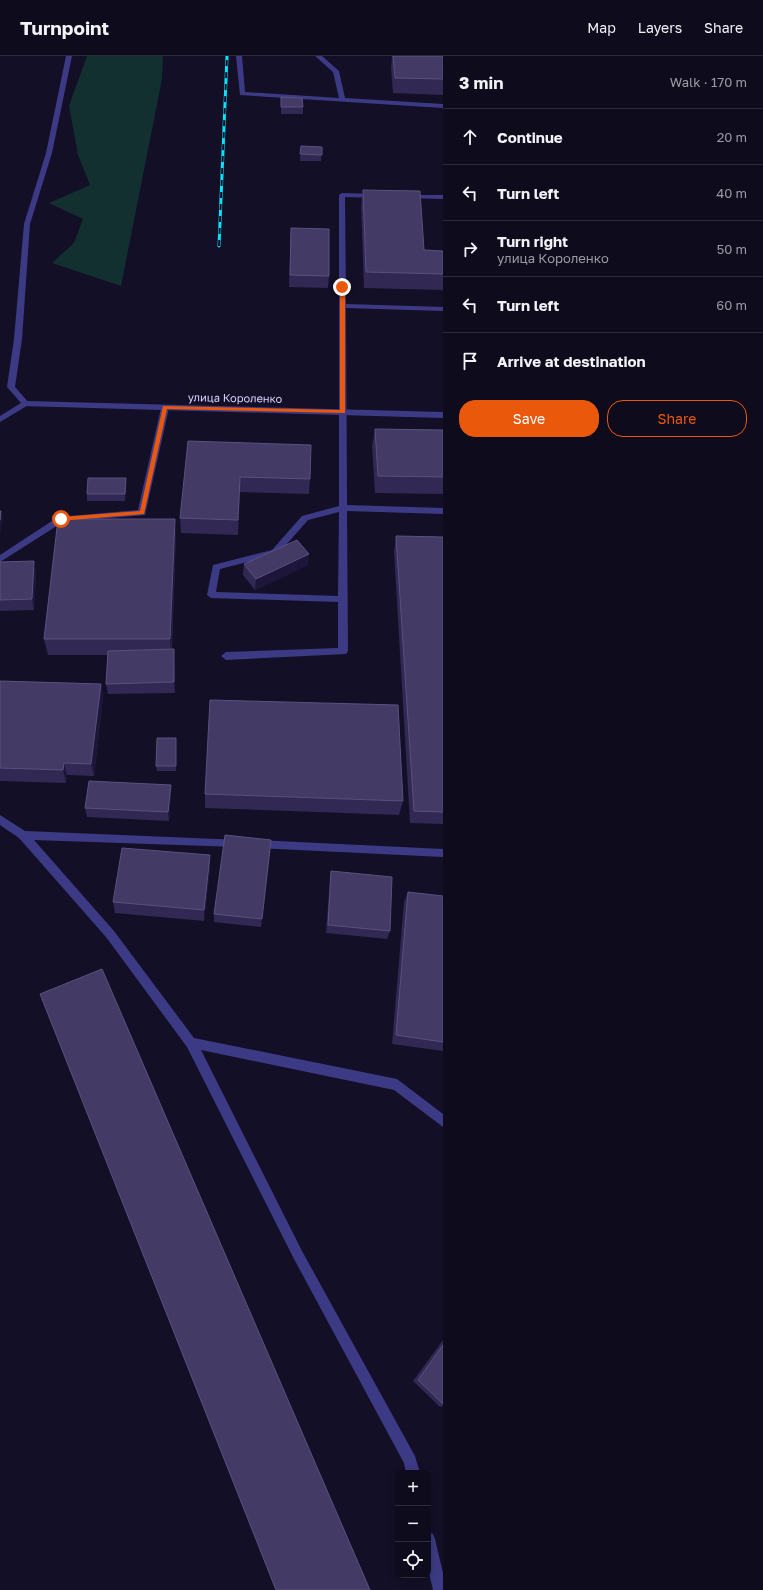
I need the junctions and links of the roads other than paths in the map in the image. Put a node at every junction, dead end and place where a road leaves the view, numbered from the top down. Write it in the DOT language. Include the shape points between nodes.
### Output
graph roads {
  1 [pos="69,56"];
  2 [pos="239,56"];
  3 [pos="318,56"];
  4 [pos="342,100"];
  5 [pos="443,106"];
  6 [pos="381,196"];
  7 [pos="396,196"];
  8 [pos="443,197"];
  9 [pos="342,306"];
  10 [pos="443,309"];
  11 [pos="26,404"];
  12 [pos="165,408"];
  13 [pos="343,412"];
  14 [pos="443,415"];
  15 [pos="0,419"];
  16 [pos="343,508"];
  17 [pos="443,510"];
  18 [pos="0,559"];
  19 [pos="343,599"];
  20 [pos="226,656"];
  21 [pos="0,819"];
  22 [pos="23,835"];
  23 [pos="443,852"];
  24 [pos="192,1043"];
  25 [pos="443,1121"];
  26 [pos="412,1470"];
  27 [pos="429,1542"];
  28 [pos="440,1590"];
  1 -- 11 [label="street" via="49,153 28,224 11,387"];
  2 -- 4 [label="street" via="242,94"];
  3 -- 4 [label="street" via="336,71"];
  4 -- 5 [label="street"];
  6 -- 9 [label="street" via="342,195"];
  7 -- 8 [label="street"];
  9 -- 10 [label="street"];
  9 -- 13 [label="street"];
  11 -- 12 [label="street, улица Короленко"];
  11 -- 15 [label="street"];
  12 -- 13 [label="street, улица Короленко"];
  12 -- 18 [label="street" via="142,513 61,519"];
  13 -- 14 [label="street, улица Короленко"];
  13 -- 16 [label="street"];
  16 -- 17 [label="street"];
  16 -- 19 [label="street"];
  16 -- 19 [label="street" via="305,518 275,552 216,567 212,595"];
  19 -- 20 [label="street" via="342,651"];
  21 -- 22 [label="street"];
  22 -- 23 [label="street"];
  22 -- 24 [label="street" via="110,934"];
  24 -- 25 [label="street" via="397,1085"];
  24 -- 26 [label="street" via="298,1255 410,1461"];
  27 -- 28 [label="street"];
}
